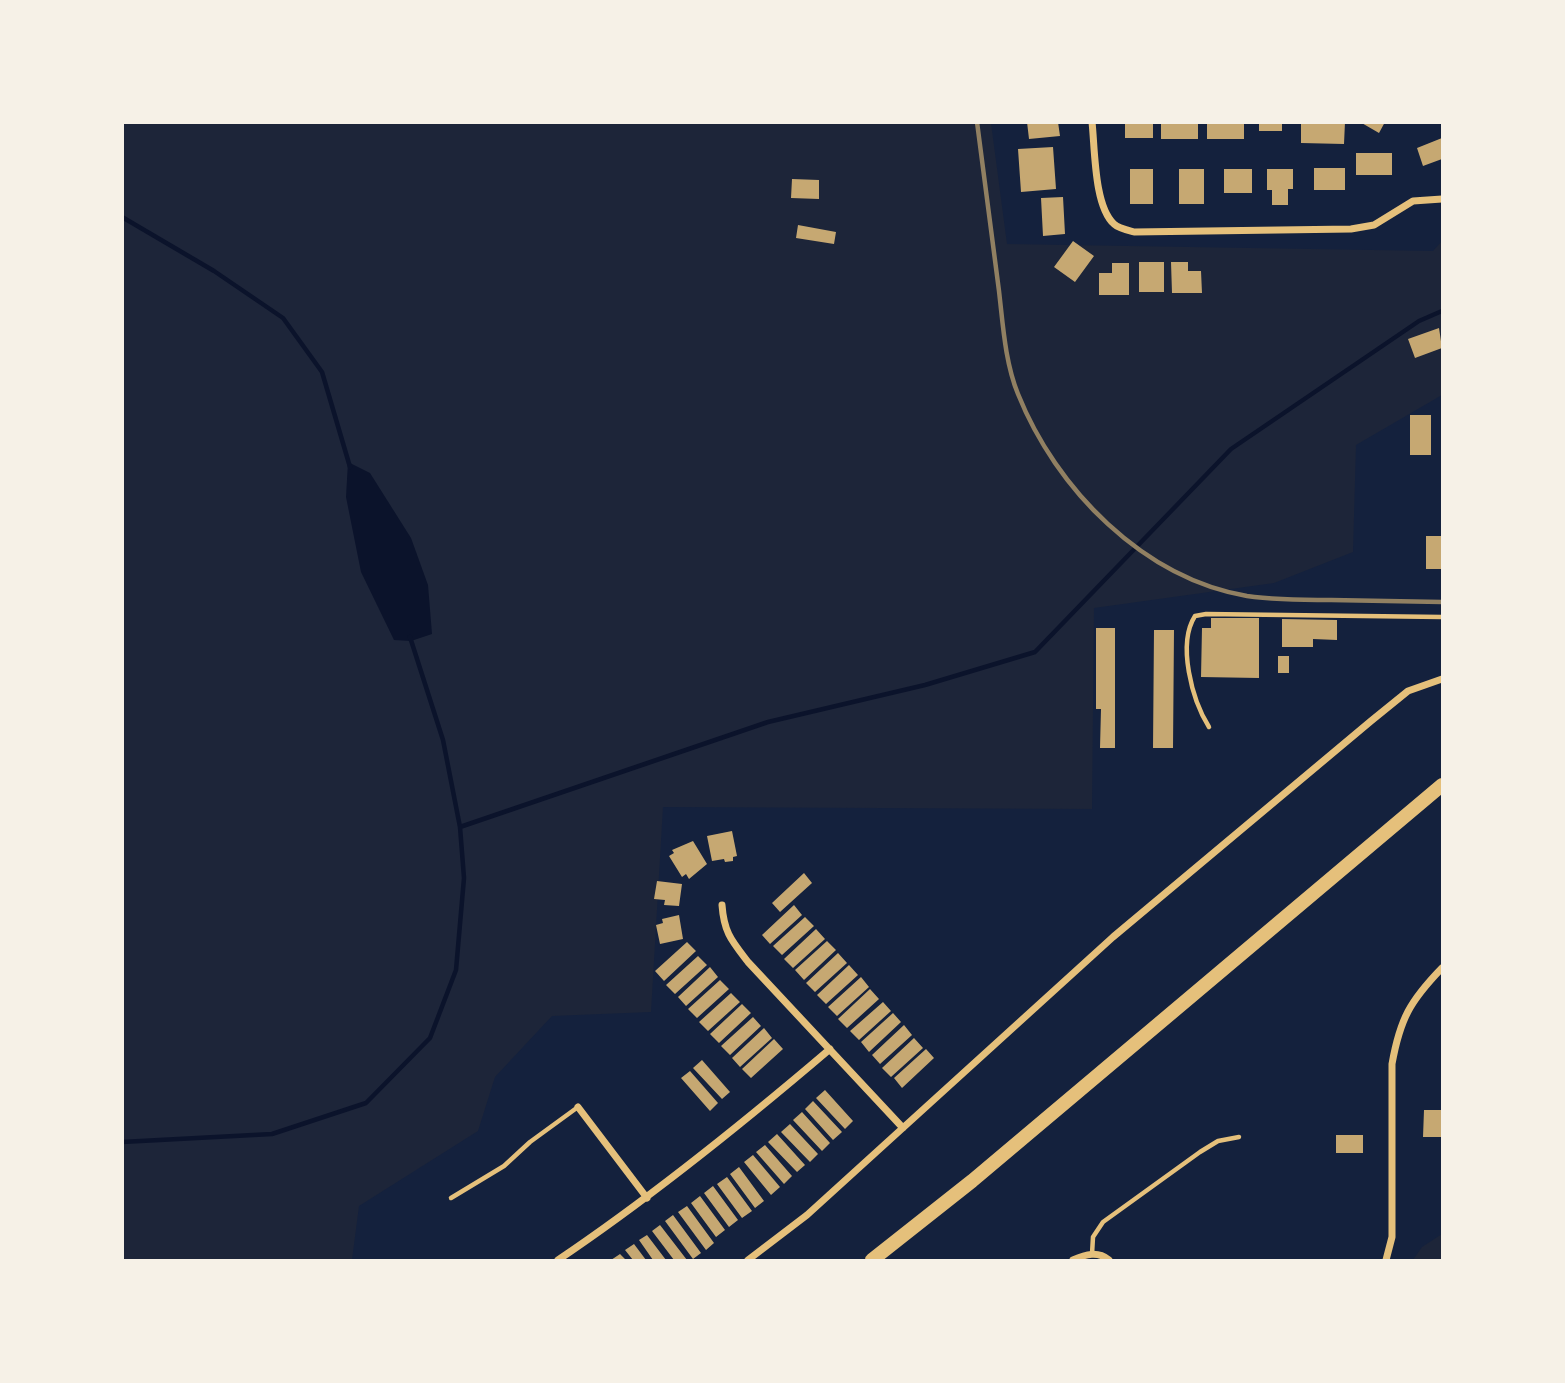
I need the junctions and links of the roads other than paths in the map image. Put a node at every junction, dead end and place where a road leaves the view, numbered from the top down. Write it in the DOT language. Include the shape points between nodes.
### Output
graph roads {
  1 [pos="1092,122"];
  2 [pos="1443,199"];
  3 [pos="1443,617"];
  4 [pos="1443,679"];
  5 [pos="1209,727"];
  6 [pos="1443,785"];
  7 [pos="722,905"];
  8 [pos="1443,968"];
  9 [pos="830,1049"];
  10 [pos="578,1107"];
  11 [pos="903,1128"];
  12 [pos="1239,1137"];
  13 [pos="452,1198"];
  14 [pos="647,1198"];
  15 [pos="1092,1254"];
  16 [pos="558,1261"];
  17 [pos="748,1261"];
  18 [pos="872,1261"];
  19 [pos="1073,1261"];
  20 [pos="1109,1261"];
  21 [pos="1386,1261"];
  1 -- 2 [label="street" via="1105,213 1115,226 1134,232 1351,229 1374,225 1413,201"];
  3 -- 5 [label="lane" via="1195,616 1189,626 1187,652 1192,684"];
  4 -- 11 [label="street" via="1408,691 1371,721 1113,937"];
  6 -- 18 [label="highway"];
  7 -- 9 [label="street" via="730,939"];
  8 -- 21 [label="street" via="1408,1008 1396,1039 1392,1237"];
  9 -- 11 [label="street"];
  9 -- 14 [label="street"];
  10 -- 13 [label="lane" via="504,1166"];
  10 -- 14 [label="street"];
  11 -- 17 [label="street" via="807,1215"];
  12 -- 15 [label="lane" via="1209,1146 1103,1222 1093,1237"];
  14 -- 16 [label="street"];
  15 -- 19 [label="street"];
  15 -- 20 [label="street"];
}
